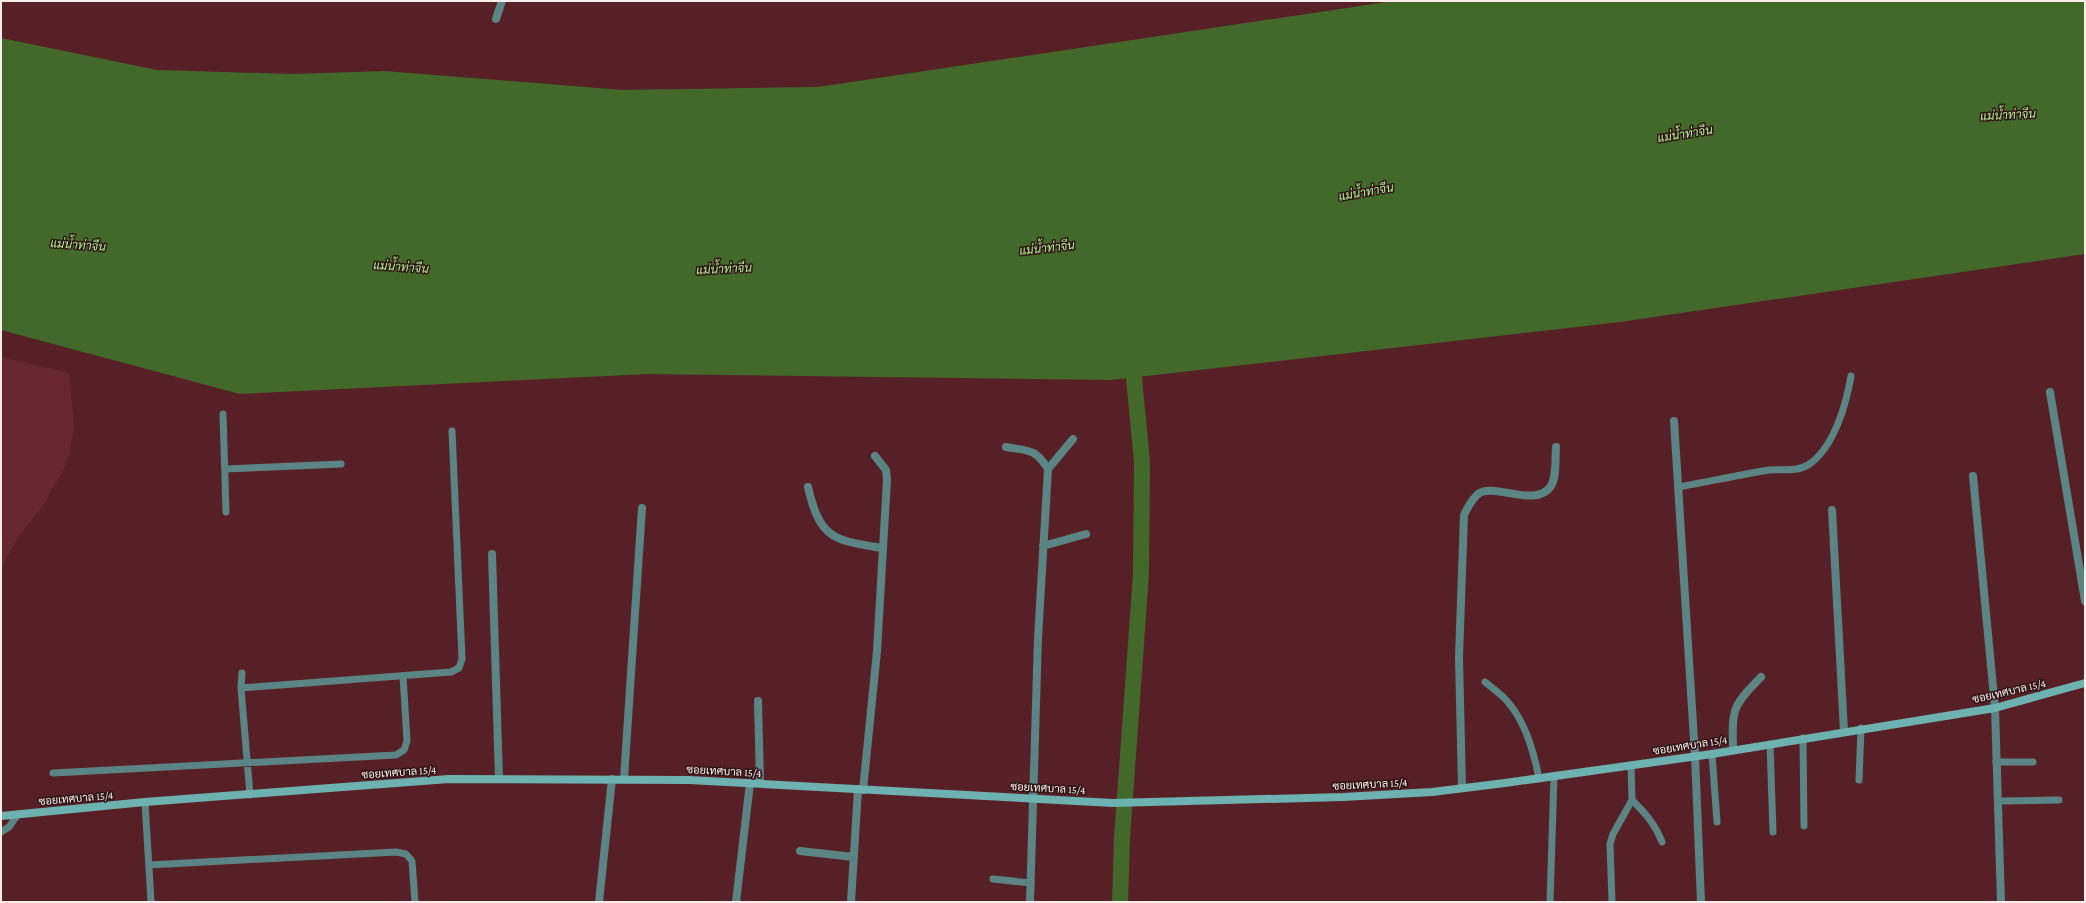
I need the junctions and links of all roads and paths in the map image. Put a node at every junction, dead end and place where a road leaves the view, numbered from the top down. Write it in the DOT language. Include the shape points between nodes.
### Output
graph roads {
  1 [pos="502,1"];
  2 [pos="496,18"];
  3 [pos="1851,376"];
  4 [pos="2050,392"];
  5 [pos="223,414"];
  6 [pos="1674,421"];
  7 [pos="452,431"];
  8 [pos="1072,439"];
  9 [pos="1006,447"];
  10 [pos="1556,447"];
  11 [pos="875,456"];
  12 [pos="341,464"];
  13 [pos="225,469"];
  14 [pos="1048,469"];
  15 [pos="1974,476"];
  16 [pos="808,487"];
  17 [pos="1678,487"];
  18 [pos="642,508"];
  19 [pos="1832,510"];
  20 [pos="226,512"];
  21 [pos="1086,534"];
  22 [pos="1043,546"];
  23 [pos="882,548"];
  24 [pos="492,554"];
  25 [pos="2085,601"];
  26 [pos="242,673"];
  27 [pos="403,676"];
  28 [pos="1761,677"];
  29 [pos="1485,682"];
  30 [pos="2085,683"];
  31 [pos="241,688"];
  32 [pos="758,701"];
  33 [pos="1995,708"];
  34 [pos="1860,728"];
  35 [pos="1844,731"];
  36 [pos="1803,738"];
  37 [pos="1770,744"];
  38 [pos="1733,750"];
  39 [pos="1712,754"];
  40 [pos="1695,756"];
  41 [pos="1996,762"];
  42 [pos="2033,762"];
  43 [pos="248,763"];
  44 [pos="1631,765"];
  45 [pos="53,773"];
  46 [pos="1554,776"];
  47 [pos="499,779"];
  48 [pos="612,779"];
  49 [pos="624,779"];
  50 [pos="1539,779"];
  51 [pos="1859,780"];
  52 [pos="750,783"];
  53 [pos="760,783"];
  54 [pos="1462,788"];
  55 [pos="861,789"];
  56 [pos="250,795"];
  57 [pos="1033,797"];
  58 [pos="1632,800"];
  59 [pos="2059,800"];
  60 [pos="1998,801"];
  61 [pos="145,802"];
  62 [pos="18,814"];
  63 [pos="1,816"];
  64 [pos="1717,822"];
  65 [pos="1804,826"];
  66 [pos="1,832"];
  67 [pos="1773,832"];
  68 [pos="1662,842"];
  69 [pos="800,851"];
  70 [pos="854,858"];
  71 [pos="149,865"];
  72 [pos="993,879"];
  73 [pos="1031,883"];
  74 [pos="152,902"];
  75 [pos="415,902"];
  76 [pos="599,902"];
  77 [pos="736,902"];
  78 [pos="851,902"];
  79 [pos="1030,902"];
  80 [pos="1550,902"];
  81 [pos="1612,902"];
  82 [pos="1701,902"];
  83 [pos="2001,902"];
  1 -- 2 [label="street"];
  3 -- 17 [label="lane" via="1846,404 1836,426 1816,458 1806,466"];
  4 -- 25 [label="street"];
  5 -- 13 [label="lane"];
  6 -- 17 [label="street"];
  7 -- 27 [label="lane" via="462,659 459,668 451,672"];
  8 -- 14 [label="street"];
  9 -- 14 [label="street" via="1032,451 1040,456"];
  10 -- 54 [label="street" via="1554,477 1550,487 1540,494 1489,491 1479,493 1464,515 1459,657"];
  11 -- 23 [label="street" via="886,470 887,480"];
  12 -- 13 [label="lane"];
  13 -- 20 [label="lane"];
  14 -- 22 [label="street"];
  15 -- 33 [label="street"];
  16 -- 23 [label="street" via="816,518 834,537 845,542"];
  17 -- 40 [label="street"];
  18 -- 49 [label="street"];
  19 -- 35 [label="street"];
  21 -- 22 [label="street"];
  22 -- 57 [label="street"];
  23 -- 55 [label="street" via="877,651"];
  24 -- 47 [label="street"];
  26 -- 31 [label="lane"];
  27 -- 31 [label="lane"];
  27 -- 43 [label="lane" via="407,741 404,750 396,755"];
  28 -- 38 [label="street" via="1734,711"];
  29 -- 50 [label="lane" via="1507,701 1519,721 1533,751"];
  30 -- 33 [label="street, ซอยเทศบาล 15/4"];
  31 -- 43 [label="lane"];
  32 -- 53 [label="street"];
  33 -- 34 [label="street, ซอยเทศบาล 15/4"];
  33 -- 41 [label="street"];
  34 -- 35 [label="street, ซอยเทศบาล 15/4"];
  34 -- 51 [label="lane"];
  35 -- 36 [label="street, ซอยเทศบาล 15/4"];
  36 -- 37 [label="street, ซอยเทศบาล 15/4"];
  36 -- 65 [label="lane"];
  37 -- 38 [label="street, ซอยเทศบาล 15/4"];
  37 -- 67 [label="lane"];
  38 -- 39 [label="street, ซอยเทศบาล 15/4"];
  39 -- 40 [label="street, ซอยเทศบาล 15/4"];
  39 -- 64 [label="lane"];
  40 -- 44 [label="street, ซอยเทศบาล 15/4"];
  40 -- 82 [label="street"];
  41 -- 42 [label="lane"];
  41 -- 60 [label="street"];
  43 -- 45 [label="lane"];
  43 -- 56 [label="lane"];
  44 -- 46 [label="street, ซอยเทศบาล 15/4"];
  44 -- 58 [label="lane"];
  46 -- 50 [label="street, ซอยเทศบาล 15/4"];
  46 -- 80 [label="lane"];
  47 -- 48 [label="street, ซอยเทศบาล 15/4"];
  47 -- 56 [label="street, ซอยเทศบาล 15/4" via="449,779"];
  48 -- 49 [label="street, ซอยเทศบาล 15/4"];
  48 -- 76 [label="street"];
  49 -- 52 [label="street, ซอยเทศบาล 15/4"];
  50 -- 54 [label="street, ซอยเทศบาล 15/4"];
  52 -- 53 [label="street, ซอยเทศบาล 15/4"];
  52 -- 77 [label="street"];
  53 -- 55 [label="street, ซอยเทศบาล 15/4"];
  54 -- 57 [label="street, ซอยเทศบาล 15/4" via="1343,796 1113,803"];
  55 -- 57 [label="street, ซอยเทศบาล 15/4"];
  55 -- 70 [label="street"];
  56 -- 61 [label="street, ซอยเทศบาล 15/4"];
  57 -- 73 [label="street"];
  58 -- 68 [label="lane" via="1650,817"];
  58 -- 81 [label="lane" via="1610,844"];
  59 -- 60 [label="lane"];
  60 -- 83 [label="street"];
  61 -- 62 [label="street, ซอยเทศบาล 15/4"];
  61 -- 71 [label="lane"];
  62 -- 63 [label="street, ซอยเทศบาล 15/4"];
  62 -- 66 [label="lane" via="9,827"];
  69 -- 70 [label="street"];
  70 -- 78 [label="street"];
  71 -- 74 [label="lane"];
  71 -- 75 [label="lane" via="396,852 406,854 412,861"];
  72 -- 73 [label="lane"];
  73 -- 79 [label="street"];
}
